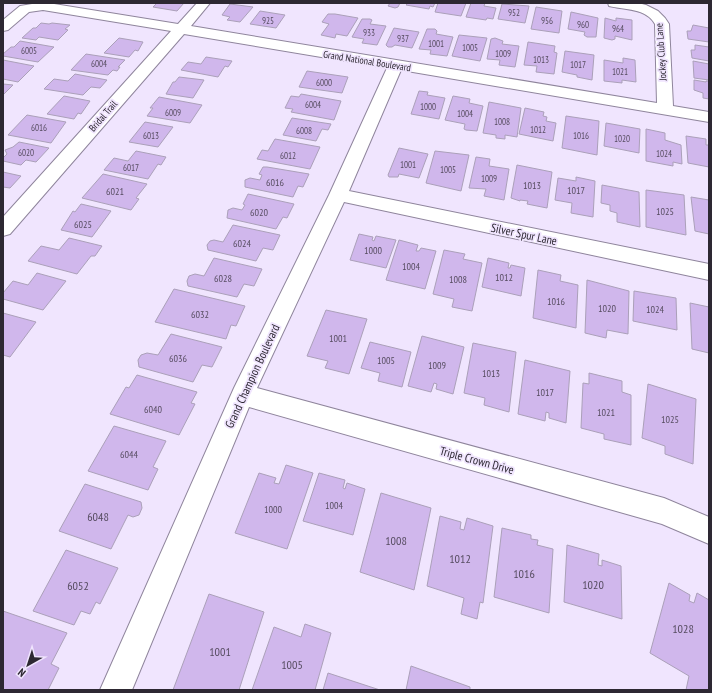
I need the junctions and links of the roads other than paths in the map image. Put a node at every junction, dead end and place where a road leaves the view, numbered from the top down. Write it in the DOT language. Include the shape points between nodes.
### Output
graph roads {
  1 [pos="204,3"];
  2 [pos="614,3"];
  3 [pos="3,27"];
  4 [pos="180,30"];
  5 [pos="395,66"];
  6 [pos="664,110"];
  7 [pos="709,117"];
  8 [pos="338,195"];
  9 [pos="3,230"];
  10 [pos="709,272"];
  11 [pos="242,395"];
  12 [pos="709,531"];
  13 [pos="116,690"];
  1 -- 4 [label="street, Bridal Trail"];
  2 -- 6 [label="street, Jockey Club Lane" via="643,9 660,18"];
  3 -- 4 [label="street, Grand National Boulevard" via="25,9 43,6"];
  4 -- 5 [label="street, Grand National Boulevard"];
  4 -- 9 [label="street, Bridal Trail"];
  5 -- 6 [label="street, Grand National Boulevard"];
  5 -- 8 [label="street, Grand Champion Boulevard"];
  6 -- 7 [label="street, Grand National Boulevard"];
  8 -- 10 [label="street, Silver Spur Lane"];
  8 -- 11 [label="street, Grand Champion Boulevard"];
  11 -- 12 [label="street, Triple Crown Drive" via="664,511"];
  11 -- 13 [label="street, Grand Champion Boulevard"];
}
